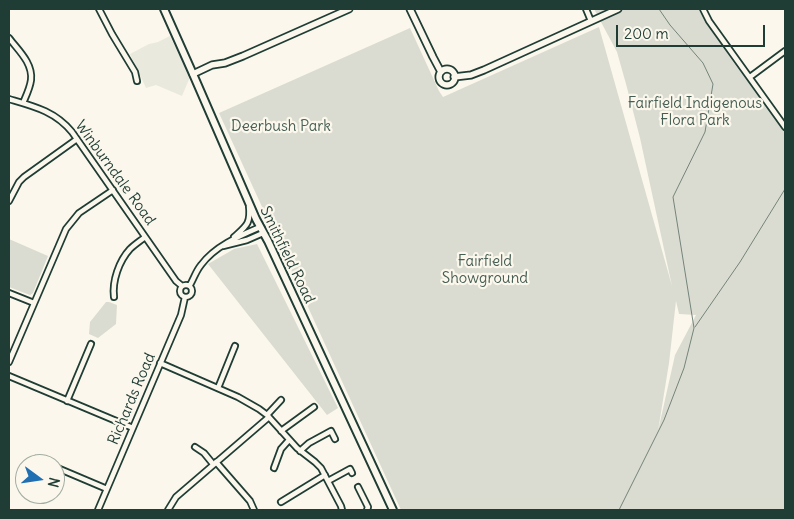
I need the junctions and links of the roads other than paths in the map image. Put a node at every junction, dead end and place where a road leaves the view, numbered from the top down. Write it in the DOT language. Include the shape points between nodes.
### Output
graph roads {
  1 [pos="99,9"];
  2 [pos="164,9"];
  3 [pos="349,9"];
  4 [pos="410,9"];
  5 [pos="586,9"];
  6 [pos="618,9"];
  7 [pos="703,9"];
  8 [pos="591,21"];
  9 [pos="9,38"];
  10 [pos="785,51"];
  11 [pos="441,72"];
  12 [pos="193,74"];
  13 [pos="454,77"];
  14 [pos="750,77"];
  15 [pos="138,81"];
  16 [pos="9,99"];
  17 [pos="23,103"];
  18 [pos="785,126"];
  19 [pos="77,140"];
  20 [pos="113,190"];
  21 [pos="9,201"];
  22 [pos="249,204"];
  23 [pos="261,230"];
  24 [pos="145,237"];
  25 [pos="231,240"];
  26 [pos="222,246"];
  27 [pos="190,285"];
  28 [pos="182,286"];
  29 [pos="9,293"];
  30 [pos="114,297"];
  31 [pos="185,297"];
  32 [pos="34,303"];
  33 [pos="91,344"];
  34 [pos="235,346"];
  35 [pos="9,362"];
  36 [pos="160,363"];
  37 [pos="9,376"];
  38 [pos="218,388"];
  39 [pos="67,400"];
  40 [pos="282,400"];
  41 [pos="314,407"];
  42 [pos="268,416"];
  43 [pos="329,424"];
  44 [pos="134,428"];
  45 [pos="281,431"];
  46 [pos="331,431"];
  47 [pos="335,439"];
  48 [pos="289,440"];
  49 [pos="194,447"];
  50 [pos="300,451"];
  51 [pos="215,463"];
  52 [pos="274,468"];
  53 [pos="65,471"];
  54 [pos="352,473"];
  55 [pos="325,475"];
  56 [pos="328,481"];
  57 [pos="358,487"];
  58 [pos="107,489"];
  59 [pos="281,502"];
  60 [pos="98,510"];
  61 [pos="168,510"];
  62 [pos="254,510"];
  63 [pos="342,510"];
  64 [pos="367,510"];
  65 [pos="393,510"];
  1 -- 15 [label="street"];
  2 -- 12 [label="main road, Smithfield Road"];
  3 -- 12 [label="street" via="243,56"];
  4 -- 11 [label="street"];
  5 -- 8 [label="street"];
  6 -- 8 [label="street"];
  7 -- 14 [label="street"];
  8 -- 13 [label="street" via="477,72"];
  9 -- 17 [label="street" via="27,61 31,72"];
  10 -- 14 [label="street"];
  11 -- 13 [label="street" via="448,69"];
  11 -- 13 [label="street" via="439,78 444,84 451,83"];
  12 -- 22 [label="main road, Smithfield Road"];
  14 -- 18 [label="street"];
  16 -- 17 [label="street, Winburndale Road"];
  17 -- 19 [label="street, Winburndale Road" via="55,116"];
  19 -- 20 [label="street, Winburndale Road"];
  19 -- 21 [label="street" via="19,182"];
  20 -- 24 [label="street, Winburndale Road"];
  20 -- 32 [label="street" via="79,213 66,229"];
  22 -- 23 [label="main road, Smithfield Road"];
  22 -- 25 [label="street, Richards Road" via="249,220"];
  23 -- 25 [label="street, Richards Road"];
  23 -- 26 [label="street, Richards Road" via="247,240"];
  23 -- 65 [label="main road, Smithfield Road"];
  24 -- 28 [label="street, Winburndale Road"];
  24 -- 30 [label="street" via="123,258 114,279"];
  25 -- 26 [label="street, Richards Road"];
  26 -- 27 [label="street, Richards Road" via="202,264"];
  27 -- 28 [label="street"];
  27 -- 31 [label="street, Richards Road" via="192,294"];
  28 -- 31 [label="street" via="180,292"];
  29 -- 32 [label="street"];
  31 -- 36 [label="street, Richards Road" via="181,315"];
  32 -- 35 [label="street"];
  33 -- 39 [label="street"];
  34 -- 38 [label="street"];
  36 -- 38 [label="street"];
  36 -- 44 [label="street, Richards Road"];
  37 -- 39 [label="street"];
  38 -- 42 [label="street" via="249,402"];
  39 -- 44 [label="street"];
  40 -- 42 [label="street"];
  41 -- 45 [label="street"];
  42 -- 45 [label="street"];
  42 -- 51 [label="street"];
  43 -- 46 [label="street"];
  44 -- 58 [label="street, Richards Road"];
  45 -- 48 [label="street"];
  46 -- 47 [label="street"];
  46 -- 50 [label="street"];
  48 -- 50 [label="street"];
  48 -- 52 [label="street" via="281,449"];
  49 -- 51 [label="street"];
  50 -- 55 [label="street"];
  51 -- 61 [label="street" via="176,497"];
  51 -- 62 [label="street" via="250,501"];
  53 -- 58 [label="street"];
  54 -- 56 [label="street" via="350,469"];
  55 -- 56 [label="street"];
  55 -- 59 [label="street"];
  56 -- 63 [label="street"];
  57 -- 64 [label="street"];
  58 -- 60 [label="street, Richards Road"];
}
